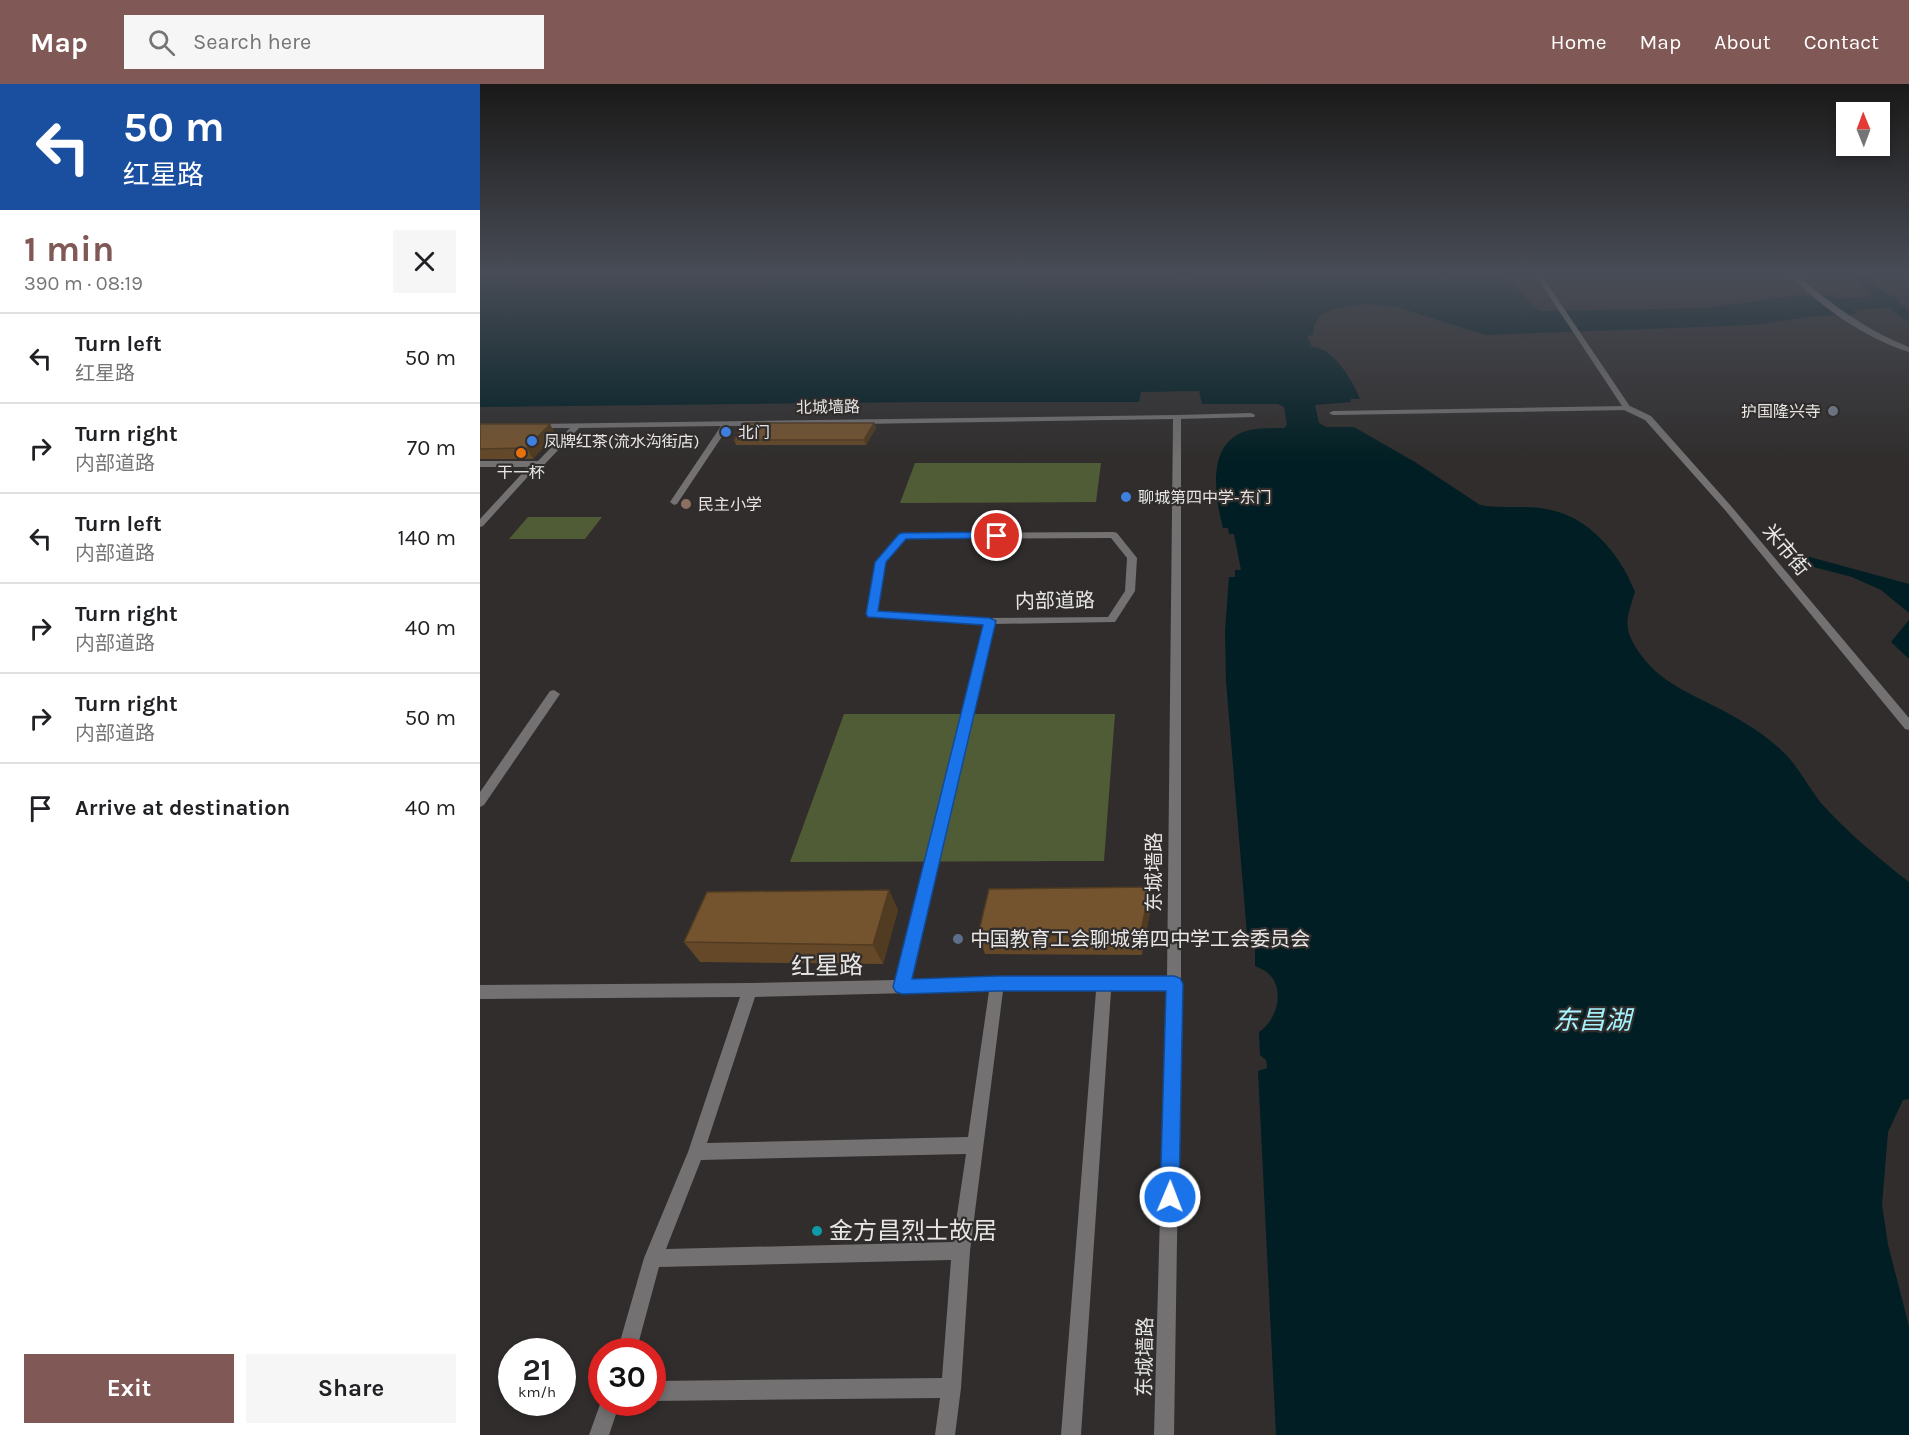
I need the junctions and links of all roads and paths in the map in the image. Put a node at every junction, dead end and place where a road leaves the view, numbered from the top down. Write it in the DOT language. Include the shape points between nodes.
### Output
graph roads {
  1 [pos="1580,336"];
  2 [pos="1876,336"];
  3 [pos="1909,350"];
  4 [pos="1627,408"];
  5 [pos="1333,413"];
  6 [pos="1251,415"];
  7 [pos="1177,417"];
  8 [pos="727,423"];
  9 [pos="577,425"];
  10 [pos="523,426"];
  11 [pos="480,464"];
  12 [pos="540,464"];
  13 [pos="674,502"];
  14 [pos="480,524"];
  15 [pos="990,621"];
  16 [pos="554,694"];
  17 [pos="1909,726"];
  18 [pos="480,802"];
  19 [pos="998,984"];
  20 [pos="1104,984"];
  21 [pos="1174,984"];
  22 [pos="902,987"];
  23 [pos="750,990"];
  24 [pos="480,992"];
  25 [pos="976,1145"];
  26 [pos="696,1152"];
  27 [pos="961,1251"];
  28 [pos="653,1258"];
  29 [pos="630,1338"];
  30 [pos="951,1388"];
  31 [pos="666,1391"];
  32 [pos="605,1416"];
  33 [pos="599,1435"];
  34 [pos="945,1435"];
  35 [pos="1071,1435"];
  36 [pos="1164,1435"];
  1 -- 4 [label="street"];
  2 -- 3 [label="street"];
  4 -- 5 [label="street"];
  4 -- 17 [label="street, 米市街" via="1648,418 1728,508"];
  6 -- 7 [label="street, 北城墙路"];
  7 -- 8 [label="street, 北城墙路"];
  7 -- 21 [label="street, 东城墙路"];
  8 -- 9 [label="street, 北城墙路"];
  8 -- 13 [label="street"];
  9 -- 10 [label="street, 北城墙路"];
  9 -- 12 [label="street"];
  11 -- 12 [label="street"];
  12 -- 14 [label="street"];
  15 -- 15 [label="street, 内部道路" via="1111,620 1130,591 1132,558 1114,535 903,536 881,562 872,614"];
  15 -- 22 [label="street, 内部道路"];
  16 -- 18 [label="street"];
  19 -- 20 [label="street, 红星路"];
  19 -- 22 [label="street, 红星路"];
  19 -- 25 [label="street"];
  20 -- 21 [label="street, 红星路"];
  20 -- 35 [label="street"];
  21 -- 36 [label="street, 东城墙路"];
  22 -- 23 [label="street, 红星路"];
  23 -- 24 [label="street, 红星路"];
  23 -- 26 [label="street"];
  25 -- 26 [label="street"];
  25 -- 27 [label="street"];
  26 -- 28 [label="street"];
  27 -- 28 [label="street"];
  27 -- 30 [label="street"];
  28 -- 29 [label="street"];
  30 -- 31 [label="street"];
  30 -- 34 [label="street"];
  32 -- 33 [label="street"];
}
